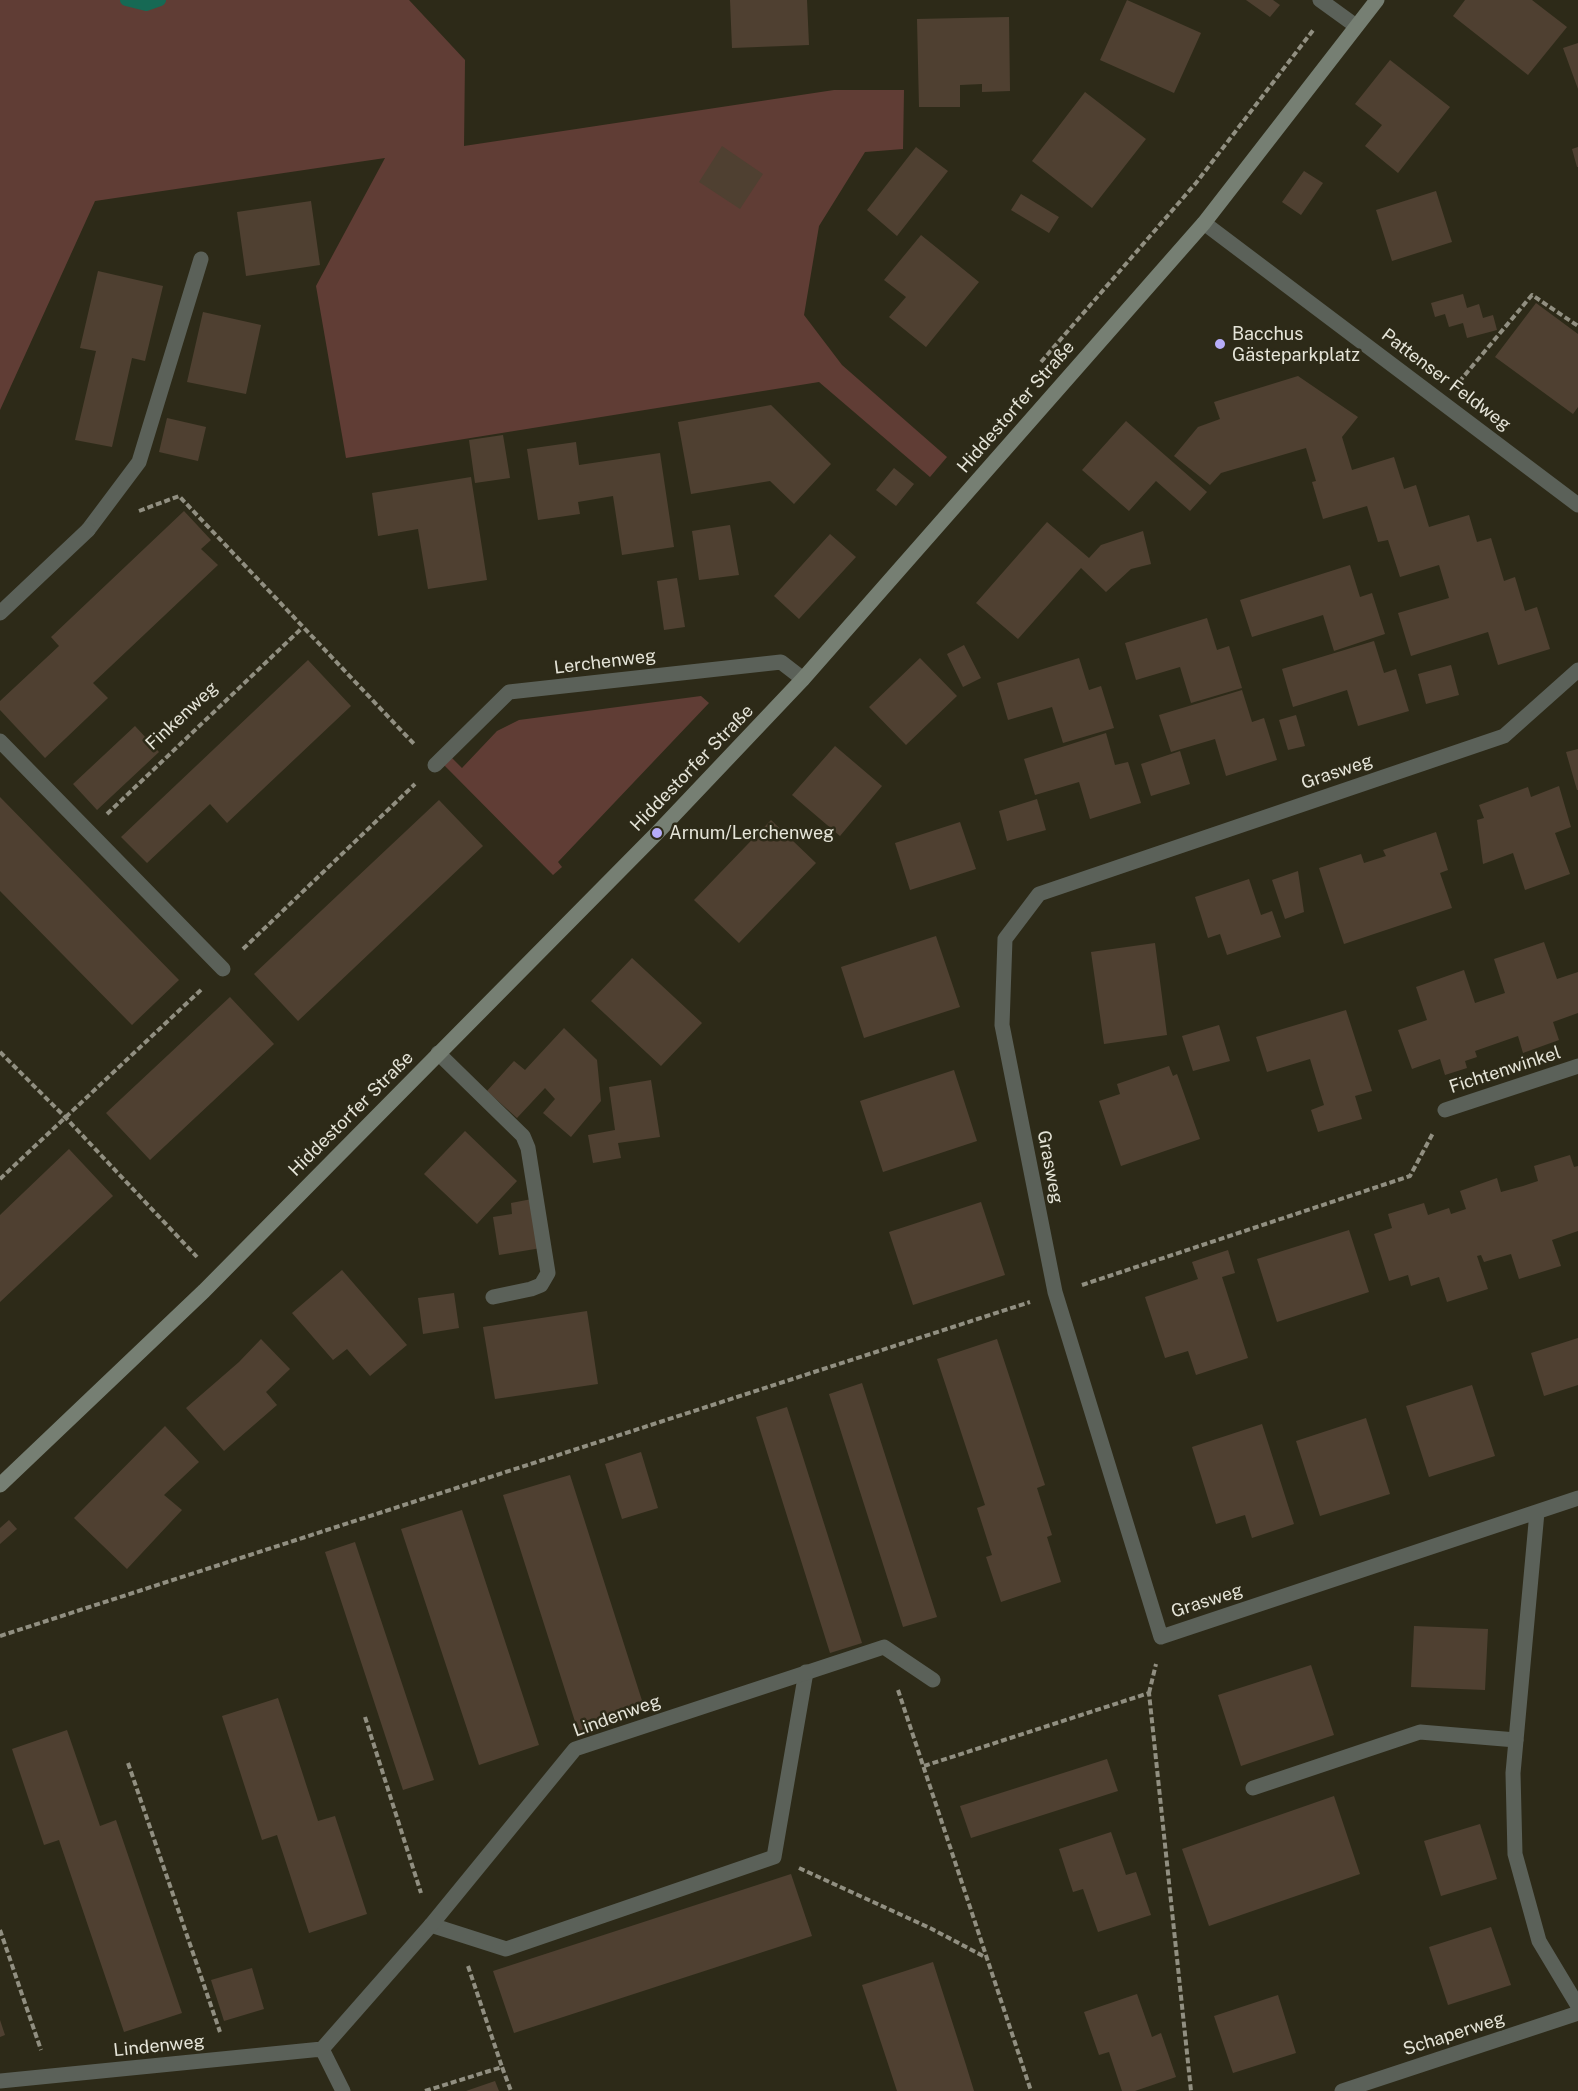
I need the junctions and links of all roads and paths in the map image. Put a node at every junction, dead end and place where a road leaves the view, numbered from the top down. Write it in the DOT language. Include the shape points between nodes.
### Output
graph roads {
  1 [pos="1377,0"];
  2 [pos="1325,4"];
  3 [pos="1356,26"];
  4 [pos="1204,223"];
  5 [pos="201,259"];
  6 [pos="1578,326"];
  7 [pos="1477,360"];
  8 [pos="1039,364"];
  9 [pos="1578,505"];
  10 [pos="88,530"];
  11 [pos="0,613"];
  12 [pos="302,628"];
  13 [pos="1578,670"];
  14 [pos="803,679"];
  15 [pos="0,741"];
  16 [pos="435,765"];
  17 [pos="89,831"];
  18 [pos="223,969"];
  19 [pos="0,1052"];
  20 [pos="438,1053"];
  21 [pos="1578,1066"];
  22 [pos="1444,1110"];
  23 [pos="205,1249"];
  24 [pos="1055,1292"];
  25 [pos="493,1297"];
  26 [pos="0,1485"];
  27 [pos="1578,1498"];
  28 [pos="1537,1512"];
  29 [pos="0,1636"];
  30 [pos="884,1647"];
  31 [pos="806,1672"];
  32 [pos="933,1680"];
  33 [pos="365,1717"];
  34 [pos="1516,1740"];
  35 [pos="128,1762"];
  36 [pos="924,1766"];
  37 [pos="1253,1788"];
  38 [pos="774,1857"];
  39 [pos="431,1925"];
  40 [pos="0,1930"];
  41 [pos="458,1934"];
  42 [pos="987,1958"];
  43 [pos="1578,2006"];
  44 [pos="1578,2013"];
  45 [pos="322,2049"];
  46 [pos="229,2058"];
  47 [pos="502,2067"];
  48 [pos="50,2076"];
  49 [pos="0,2081"];
  50 [pos="343,2091"];
  51 [pos="425,2091"];
  52 [pos="512,2091"];
  53 [pos="1031,2091"];
  54 [pos="1191,2091"];
  55 [pos="1342,2091"];
  1 -- 3 [label="main road, Hiddestorfer Straße"];
  2 -- 3 [label="street"];
  2 -- 8 [label="path" via="1196,183"];
  3 -- 4 [label="main road, Hiddestorfer Straße"];
  4 -- 9 [label="street, Pattenser Feldweg"];
  4 -- 14 [label="main road, Hiddestorfer Straße"];
  5 -- 10 [label="street" via="140,462"];
  6 -- 7 [label="path" via="1532,295"];
  10 -- 11 [label="street"];
  10 -- 12 [label="path" via="179,496"];
  12 -- 16 [label="path"];
  12 -- 17 [label="path, Finkenweg"];
  13 -- 24 [label="street, Grasweg" via="1504,736 1039,894 1005,939 1002,1025"];
  14 -- 16 [label="street, Lerchenweg" via="781,662 509,692"];
  14 -- 20 [label="main road, Hiddestorfer Straße" via="657,833"];
  15 -- 17 [label="street"];
  17 -- 18 [label="street"];
  19 -- 23 [label="path" via="197,1257"];
  20 -- 25 [label="street" via="523,1136 528,1148 548,1273 541,1285"];
  20 -- 26 [label="main road, Hiddestorfer Straße" via="204,1291"];
  21 -- 22 [label="street, Fichtenwinkel"];
  22 -- 24 [label="path" via="1410,1176"];
  24 -- 28 [label="street, Grasweg" via="1161,1637"];
  24 -- 29 [label="path"];
  27 -- 28 [label="street, Grasweg"];
  28 -- 34 [label="street"];
  30 -- 31 [label="street, Lindenweg"];
  30 -- 32 [label="street"];
  30 -- 36 [label="path"];
  31 -- 38 [label="street"];
  31 -- 39 [label="street, Lindenweg" via="575,1749"];
  33 -- 39 [label="path"];
  34 -- 37 [label="street" via="1420,1732"];
  34 -- 43 [label="street" via="1515,1854 1539,1941"];
  35 -- 46 [label="path"];
  36 -- 42 [label="path"];
  36 -- 54 [label="path" via="1149,1693"];
  38 -- 41 [label="street" via="506,1949"];
  38 -- 42 [label="path"];
  39 -- 41 [label="street"];
  39 -- 45 [label="street, Lindenweg"];
  40 -- 48 [label="path"];
  41 -- 47 [label="path"];
  42 -- 53 [label="path"];
  44 -- 55 [label="street, Schaperweg"];
  45 -- 46 [label="street, Lindenweg"];
  45 -- 50 [label="street"];
  46 -- 48 [label="street, Lindenweg"];
  47 -- 51 [label="path"];
  47 -- 52 [label="path"];
  48 -- 49 [label="street, Lindenweg"];
}
